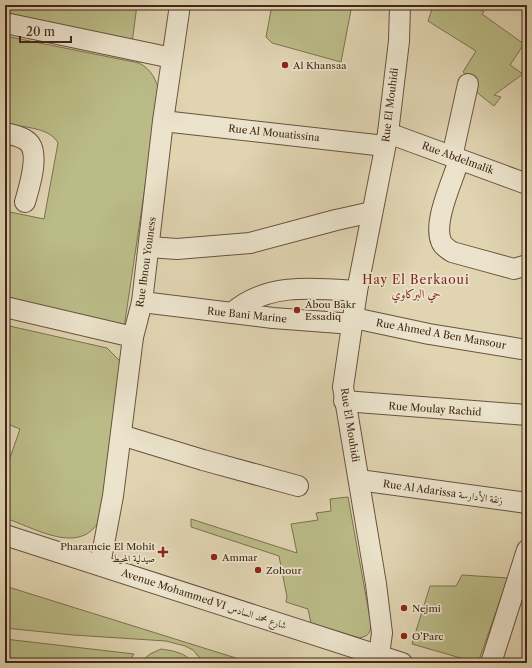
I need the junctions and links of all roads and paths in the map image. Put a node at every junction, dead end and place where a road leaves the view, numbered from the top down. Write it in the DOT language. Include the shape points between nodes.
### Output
graph roads {
  1 [pos="180,5"];
  2 [pos="400,5"];
  3 [pos="5,24"];
  4 [pos="172,58"];
  5 [pos="468,84"];
  6 [pos="163,121"];
  7 [pos="5,133"];
  8 [pos="387,140"];
  9 [pos="456,158"];
  10 [pos="527,184"];
  11 [pos="25,202"];
  12 [pos="372,212"];
  13 [pos="148,248"];
  14 [pos="527,265"];
  15 [pos="357,292"];
  16 [pos="142,302"];
  17 [pos="5,307"];
  18 [pos="232,313"];
  19 [pos="354,321"];
  20 [pos="133,337"];
  21 [pos="527,350"];
  22 [pos="344,401"];
  23 [pos="527,415"];
  24 [pos="121,435"];
  25 [pos="359,480"];
  26 [pos="298,486"];
  27 [pos="527,503"];
  28 [pos="5,535"];
  29 [pos="527,550"];
  30 [pos="100,565"];
  31 [pos="379,655"];
  32 [pos="402,663"];
  33 [pos="491,663"];
  1 -- 4 [label="street, Rue Ibnou Youness"];
  2 -- 8 [label="street, Rue El Mouhidi" via="399,41"];
  3 -- 4 [label="street"];
  4 -- 6 [label="street, Rue Ibnou Youness"];
  5 -- 9 [label="street"];
  6 -- 8 [label="street, Rue Al Mouatissina"];
  6 -- 13 [label="street, Rue Ibnou Youness"];
  7 -- 11 [label="street" via="26,140 32,149 33,168"];
  8 -- 9 [label="street, Rue Abdelmalik"];
  8 -- 12 [label="street, Rue El Mouhidi"];
  9 -- 10 [label="street, Rue Abdelmalik"];
  9 -- 14 [label="street" via="439,225 443,246 452,252 514,269"];
  12 -- 13 [label="street" via="250,243 177,249"];
  12 -- 15 [label="street, Rue El Mouhidi"];
  13 -- 16 [label="street, Rue Ibnou Youness"];
  15 -- 18 [label="street" via="313,288 274,291 250,300"];
  15 -- 19 [label="street, Rue El Mouhidi"];
  16 -- 18 [label="street, Rue Bani Marine"];
  16 -- 20 [label="street, Rue Ibnou Youness"];
  17 -- 20 [label="street"];
  18 -- 19 [label="street, Rue Bani Marine" via="273,318"];
  19 -- 21 [label="street, Rue Ahmed A Ben Mansour"];
  19 -- 22 [label="street, Rue El Mouhidi" via="345,365"];
  20 -- 24 [label="street, Rue Ibnou Youness"];
  22 -- 23 [label="street, Rue Moulay Rachid"];
  22 -- 25 [label="street, Rue El Mouhidi"];
  24 -- 26 [label="street"];
  24 -- 30 [label="street, Rue Ibnou Youness"];
  25 -- 27 [label="street, Rue Al Adarissa زنقة الأدارسة"];
  25 -- 31 [label="street, Rue El Mouhidi" via="380,615 382,633"];
  28 -- 30 [label="street, Avenue Mohammed VI شارع محمد السادس"];
  29 -- 33 [label="street"];
  30 -- 31 [label="street, Avenue Mohammed VI شارع محمد السادس"];
  31 -- 32 [label="street, Avenue Mohammed VI شارع محمد السادس"];
}
